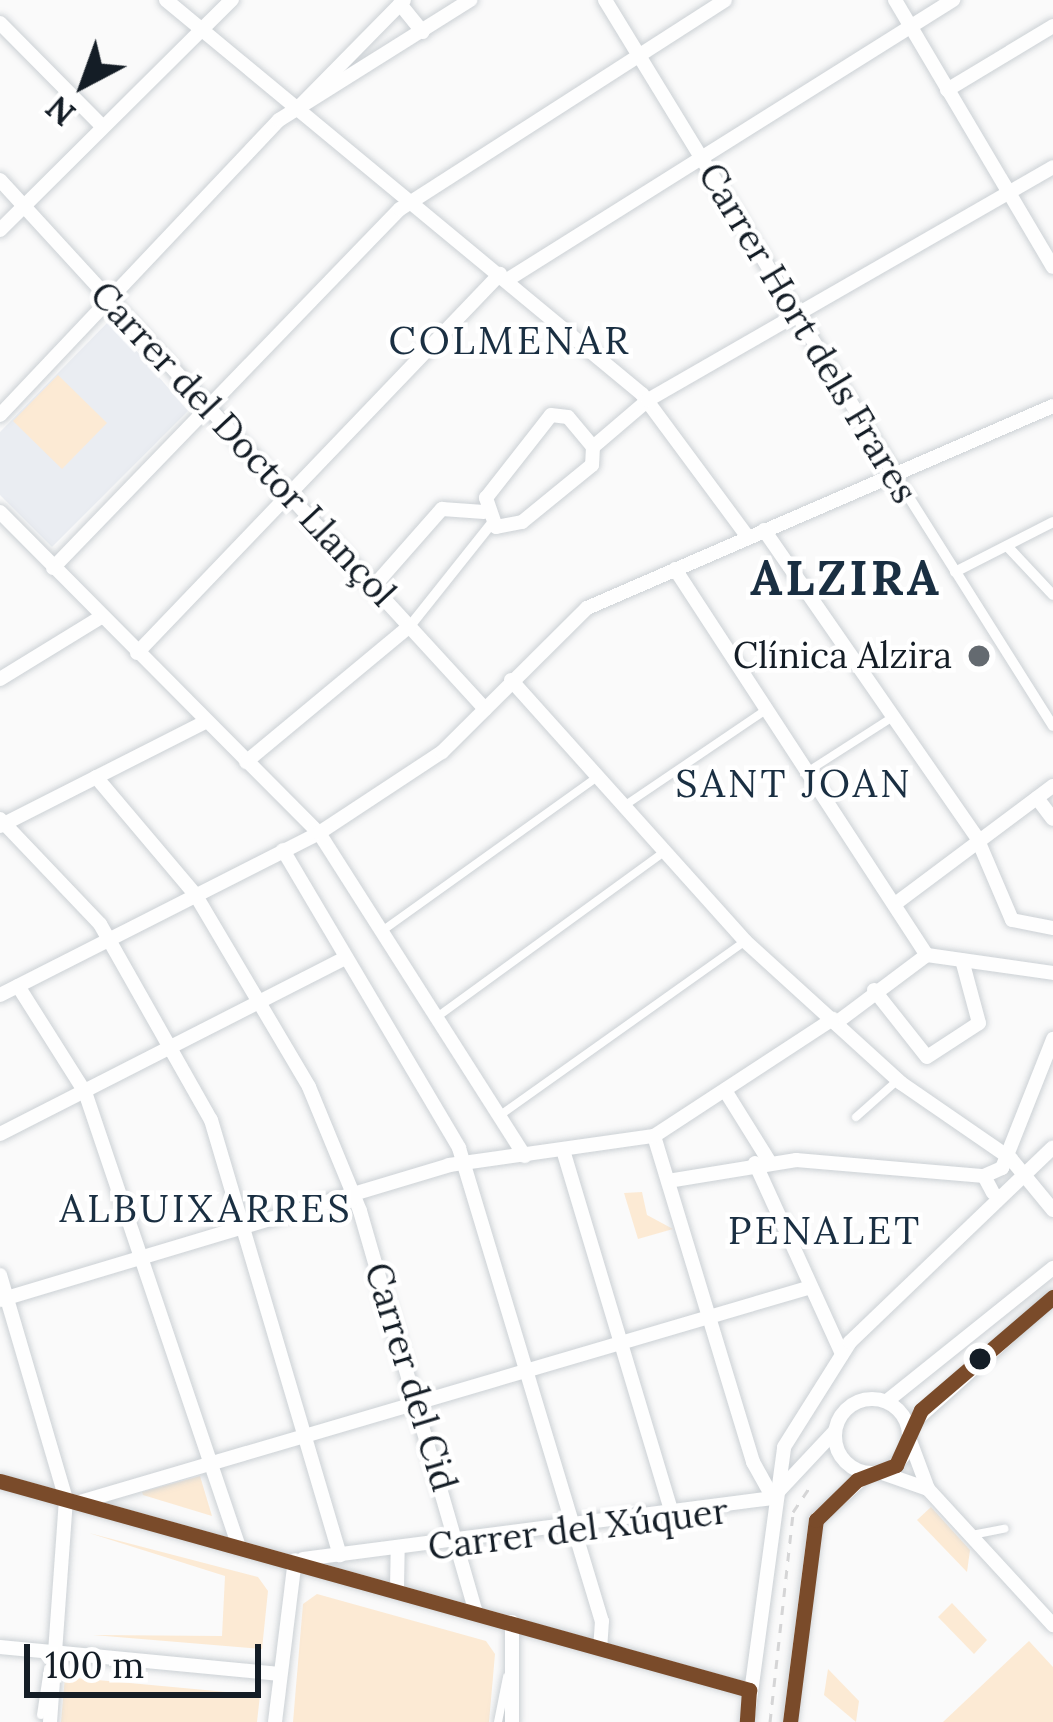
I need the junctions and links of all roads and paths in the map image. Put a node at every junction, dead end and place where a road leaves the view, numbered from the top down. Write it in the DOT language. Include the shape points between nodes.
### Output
graph roads {
  1 [pos="166,0"];
  2 [pos="232,0"];
  3 [pos="470,0"];
  4 [pos="605,0"];
  5 [pos="725,0"];
  6 [pos="895,0"];
  7 [pos="953,0"];
  8 [pos="402,2"];
  9 [pos="0,23"];
  10 [pos="1053,26"];
  11 [pos="911,27"];
  12 [pos="202,30"];
  13 [pos="423,32"];
  14 [pos="640,55"];
  15 [pos="947,90"];
  16 [pos="298,108"];
  17 [pos="103,127"];
  18 [pos="701,158"];
  19 [pos="1053,167"];
  20 [pos="0,180"];
  21 [pos="1007,194"];
  22 [pos="411,202"];
  23 [pos="24,206"];
  24 [pos="0,230"];
  25 [pos="1053,267"];
  26 [pos="504,277"];
  27 [pos="109,299"];
  28 [pos="797,316"];
  29 [pos="648,400"];
  30 [pos="1053,406"];
  31 [pos="207,407"];
  32 [pos="0,415"];
  33 [pos="593,447"];
  34 [pos="892,470"];
  35 [pos="288,495"];
  36 [pos="0,512"];
  37 [pos="488,518"];
  38 [pos="1053,522"];
  39 [pos="764,530"];
  40 [pos="748,537"];
  41 [pos="1006,546"];
  42 [pos="52,568"];
  43 [pos="676,569"];
  44 [pos="955,572"];
  45 [pos="374,586"];
  46 [pos="1053,595"];
  47 [pos="101,617"];
  48 [pos="410,626"];
  49 [pos="137,653"];
  50 [pos="4,671"];
  51 [pos="511,680"];
  52 [pos="769,708"];
  53 [pos="485,709"];
  54 [pos="893,717"];
  55 [pos="205,722"];
  56 [pos="1053,726"];
  57 [pos="246,762"];
  58 [pos="810,770"];
  59 [pos="96,777"];
  60 [pos="596,778"];
  61 [pos="1053,786"];
  62 [pos="1037,798"];
  63 [pos="623,807"];
  64 [pos="1053,819"];
  65 [pos="1,823"];
  66 [pos="319,833"];
  67 [pos="977,840"];
  68 [pos="283,850"];
  69 [pos="664,852"];
  70 [pos="195,894"];
  71 [pos="895,904"];
  72 [pos="1053,928"];
  73 [pos="381,932"];
  74 [pos="107,939"];
  75 [pos="746,941"];
  76 [pos="927,955"];
  77 [pos="346,958"];
  78 [pos="962,960"];
  79 [pos="1053,974"];
  80 [pos="18,986"];
  81 [pos="874,990"];
  82 [pos="0,995"];
  83 [pos="258,1002"];
  84 [pos="436,1018"];
  85 [pos="834,1021"];
  86 [pos="1053,1039"];
  87 [pos="169,1048"];
  88 [pos="898,1080"];
  89 [pos="85,1092"];
  90 [pos="726,1092"];
  91 [pos="499,1115"];
  92 [pos="856,1117"];
  93 [pos="0,1134"];
  94 [pos="654,1136"];
  95 [pos="1053,1147"];
  96 [pos="562,1150"];
  97 [pos="1006,1155"];
  98 [pos="526,1156"];
  99 [pos="762,1162"];
  100 [pos="463,1163"];
  101 [pos="1021,1168"];
  102 [pos="984,1176"];
  103 [pos="668,1181"];
  104 [pos="354,1193"];
  105 [pos="993,1193"];
  106 [pos="1053,1210"];
  107 [pos="247,1226"];
  108 [pos="139,1257"];
  109 [pos="1053,1268"];
  110 [pos="0,1275"];
  111 [pos="811,1287"];
  112 [pos="1053,1298"];
  113 [pos="4,1299"];
  114 [pos="709,1318"];
  115 [pos="621,1344"];
  116 [pos="842,1354"];
  117 [pos="525,1372"];
  118 [pos="824,1384"];
  119 [pos="887,1401"];
  120 [pos="418,1404"];
  121 [pos="835,1428"];
  122 [pos="909,1432"];
  123 [pos="310,1435"];
  124 [pos="210,1464"];
  125 [pos="872,1473"];
  126 [pos="0,1480"];
  127 [pos="809,1488"];
  128 [pos="928,1489"];
  129 [pos="773,1498"];
  130 [pos="73,1501"];
  131 [pos="674,1520"];
  132 [pos="1004,1529"];
  133 [pos="574,1531"];
  134 [pos="970,1535"];
  135 [pos="464,1544"];
  136 [pos="238,1547"];
  137 [pos="398,1550"];
  138 [pos="340,1556"];
  139 [pos="295,1560"];
  140 [pos="397,1589"];
  141 [pos="476,1612"];
  142 [pos="512,1622"];
  143 [pos="1053,1625"];
  144 [pos="0,1647"];
  145 [pos="600,1647"];
  146 [pos="49,1661"];
  147 [pos="280,1673"];
  148 [pos="507,1676"];
  149 [pos="749,1690"];
  150 [pos="45,1719"];
  151 [pos="793,1720"];
  152 [pos="275,1722"];
  153 [pos="499,1722"];
  154 [pos="512,1722"];
  155 [pos="747,1722"];
  156 [pos="770,1722"];
  1 -- 12 [label="street"];
  2 -- 12 [label="street"];
  3 -- 13 [label="street"];
  4 -- 14 [label="street, Carrer Hort dels Frares"];
  5 -- 14 [label="street"];
  6 -- 11 [label="street"];
  7 -- 11 [label="street"];
  8 -- 13 [label="street"];
  8 -- 16 [label="street"];
  9 -- 17 [label="street"];
  10 -- 15 [label="street"];
  11 -- 15 [label="street"];
  11 -- 18 [label="street"];
  12 -- 16 [label="street"];
  12 -- 17 [label="street"];
  13 -- 16 [label="street"];
  14 -- 18 [label="street, Carrer Hort dels Frares"];
  14 -- 22 [label="street"];
  15 -- 21 [label="street"];
  16 -- 22 [label="street"];
  16 -- 27 [label="street"];
  17 -- 23 [label="street"];
  18 -- 26 [label="street"];
  18 -- 28 [label="street, Carrer Hort dels Frares"];
  19 -- 21 [label="street"];
  20 -- 23 [label="street, Carrer del Doctor Llançol"];
  21 -- 25 [label="street"];
  21 -- 28 [label="street"];
  22 -- 26 [label="street"];
  22 -- 31 [label="street"];
  23 -- 24 [label="street"];
  23 -- 27 [label="street, Carrer del Doctor Llançol"];
  26 -- 29 [label="street"];
  26 -- 35 [label="street"];
  27 -- 31 [label="street, Carrer del Doctor Llançol"];
  27 -- 32 [label="street"];
  28 -- 29 [label="street"];
  28 -- 34 [label="street, Carrer Hort dels Frares"];
  29 -- 33 [label="street"];
  29 -- 40 [label="street"];
  30 -- 34 [label="street"];
  31 -- 35 [label="street, Carrer del Doctor Llançol"];
  31 -- 42 [label="street"];
  33 -- 37 [label="street" via="573,484 514,526"];
  33 -- 37 [label="street" via="568,417 551,415"];
  34 -- 39 [label="street"];
  34 -- 44 [label="street, Carrer Hort dels Frares"];
  35 -- 45 [label="street, Carrer del Doctor Llançol"];
  35 -- 49 [label="street"];
  36 -- 42 [label="street"];
  37 -- 45 [label="street" via="442,509"];
  37 -- 48 [label="street"];
  38 -- 41 [label="street"];
  39 -- 40 [label="street"];
  39 -- 54 [label="street"];
  40 -- 43 [label="street"];
  41 -- 44 [label="street"];
  41 -- 46 [label="street"];
  42 -- 47 [label="street"];
  43 -- 51 [label="street" via="580,612"];
  43 -- 52 [label="street"];
  44 -- 56 [label="street, Carrer Hort dels Frares"];
  45 -- 48 [label="street, Carrer del Doctor Llançol"];
  47 -- 49 [label="street"];
  47 -- 50 [label="street"];
  48 -- 53 [label="street, Carrer del Doctor Llançol"];
  48 -- 57 [label="street"];
  49 -- 55 [label="street"];
  51 -- 53 [label="street"];
  51 -- 60 [label="street"];
  52 -- 58 [label="street"];
  52 -- 63 [label="lane"];
  53 -- 66 [label="street"];
  54 -- 58 [label="lane"];
  54 -- 67 [label="street"];
  55 -- 57 [label="street"];
  55 -- 59 [label="street"];
  57 -- 66 [label="street"];
  58 -- 71 [label="street"];
  59 -- 65 [label="street"];
  59 -- 70 [label="street, Carrer del Cid"];
  60 -- 63 [label="street"];
  60 -- 73 [label="lane"];
  61 -- 62 [label="street"];
  62 -- 64 [label="street"];
  62 -- 67 [label="street"];
  63 -- 69 [label="street"];
  65 -- 74 [label="street"];
  66 -- 68 [label="street"];
  66 -- 73 [label="street"];
  67 -- 71 [label="street"];
  67 -- 72 [label="street" via="1012,920"];
  68 -- 70 [label="street"];
  68 -- 77 [label="street"];
  69 -- 75 [label="street"];
  69 -- 84 [label="lane"];
  70 -- 74 [label="street"];
  70 -- 83 [label="street, Carrer del Cid"];
  71 -- 76 [label="street"];
  73 -- 84 [label="street"];
  74 -- 80 [label="street"];
  74 -- 87 [label="street"];
  75 -- 85 [label="street"];
  75 -- 91 [label="lane"];
  76 -- 78 [label="street"];
  76 -- 81 [label="street"];
  77 -- 83 [label="street"];
  77 -- 100 [label="street"];
  78 -- 79 [label="street"];
  78 -- 81 [label="street" via="979,1023 927,1058"];
  80 -- 82 [label="street"];
  80 -- 89 [label="street"];
  81 -- 85 [label="street"];
  83 -- 87 [label="street"];
  83 -- 104 [label="street, Carrer del Cid"];
  84 -- 91 [label="street"];
  85 -- 88 [label="street"];
  85 -- 90 [label="street"];
  86 -- 97 [label="street"];
  87 -- 89 [label="street"];
  87 -- 107 [label="street" via="211,1120"];
  88 -- 92 [label="lane"];
  88 -- 97 [label="street"];
  89 -- 93 [label="street"];
  89 -- 108 [label="street"];
  90 -- 94 [label="street"];
  90 -- 99 [label="street"];
  91 -- 98 [label="street"];
  94 -- 96 [label="street"];
  94 -- 103 [label="street"];
  95 -- 101 [label="street, Carrer del Xúquer"];
  96 -- 98 [label="street"];
  96 -- 115 [label="street"];
  97 -- 101 [label="street"];
  97 -- 102 [label="street"];
  98 -- 100 [label="street"];
  99 -- 102 [label="street"];
  99 -- 103 [label="street"];
  99 -- 111 [label="street"];
  100 -- 104 [label="street"];
  100 -- 117 [label="street"];
  101 -- 105 [label="street, Carrer del Xúquer"];
  101 -- 106 [label="street"];
  102 -- 105 [label="street"];
  103 -- 114 [label="street"];
  104 -- 107 [label="street"];
  104 -- 120 [label="street, Carrer del Cid"];
  105 -- 116 [label="street, Carrer del Xúquer"];
  107 -- 108 [label="street"];
  107 -- 123 [label="street"];
  108 -- 113 [label="street"];
  108 -- 124 [label="street"];
  109 -- 119 [label="street"];
  110 -- 113 [label="street"];
  111 -- 114 [label="street"];
  111 -- 116 [label="street"];
  112 -- 122 [label="street"];
  113 -- 130 [label="street"];
  114 -- 115 [label="street"];
  114 -- 129 [label="street"];
  115 -- 117 [label="street"];
  115 -- 131 [label="street"];
  116 -- 118 [label="street, Carrer del Xúquer"];
  117 -- 120 [label="street"];
  117 -- 133 [label="street"];
  118 -- 121 [label="street"];
  118 -- 129 [label="street, Carrer del Xúquer" via="780,1455"];
  119 -- 121 [label="street" via="852,1403"];
  119 -- 122 [label="street"];
  120 -- 123 [label="street"];
  120 -- 135 [label="street, Carrer del Cid"];
  121 -- 125 [label="street" via="840,1456"];
  121 -- 129 [label="street"];
  122 -- 125 [label="street"];
  122 -- 128 [label="street"];
  123 -- 124 [label="street"];
  123 -- 138 [label="street"];
  124 -- 130 [label="street"];
  124 -- 136 [label="street"];
  125 -- 128 [label="street"];
  125 -- 151 [label="street" via="816,1520"];
  126 -- 130 [label="street"];
  127 -- 156 [label="path" via="793,1512"];
  128 -- 134 [label="street"];
  129 -- 131 [label="street, Carrer del Xúquer"];
  129 -- 149 [label="street"];
  130 -- 136 [label="street"];
  130 -- 146 [label="street"];
  131 -- 133 [label="street, Carrer del Xúquer"];
  132 -- 134 [label="lane"];
  133 -- 135 [label="street, Carrer del Xúquer"];
  133 -- 145 [label="street"];
  134 -- 143 [label="street"];
  135 -- 137 [label="street, Carrer del Xúquer"];
  135 -- 141 [label="street, Carrer del Cid"];
  136 -- 139 [label="street"];
  137 -- 138 [label="street, Carrer del Xúquer"];
  137 -- 140 [label="street, Carrer del Xúquer"];
  138 -- 139 [label="street, Carrer del Xúquer"];
  139 -- 140 [label="street"];
  139 -- 147 [label="street"];
  140 -- 141 [label="street"];
  141 -- 142 [label="street"];
  142 -- 145 [label="street"];
  142 -- 148 [label="street"];
  144 -- 146 [label="street"];
  145 -- 149 [label="street"];
  146 -- 147 [label="street"];
  146 -- 150 [label="street"];
  147 -- 152 [label="street"];
  148 -- 153 [label="lane"];
  148 -- 154 [label="street"];
  149 -- 155 [label="street"];
}
